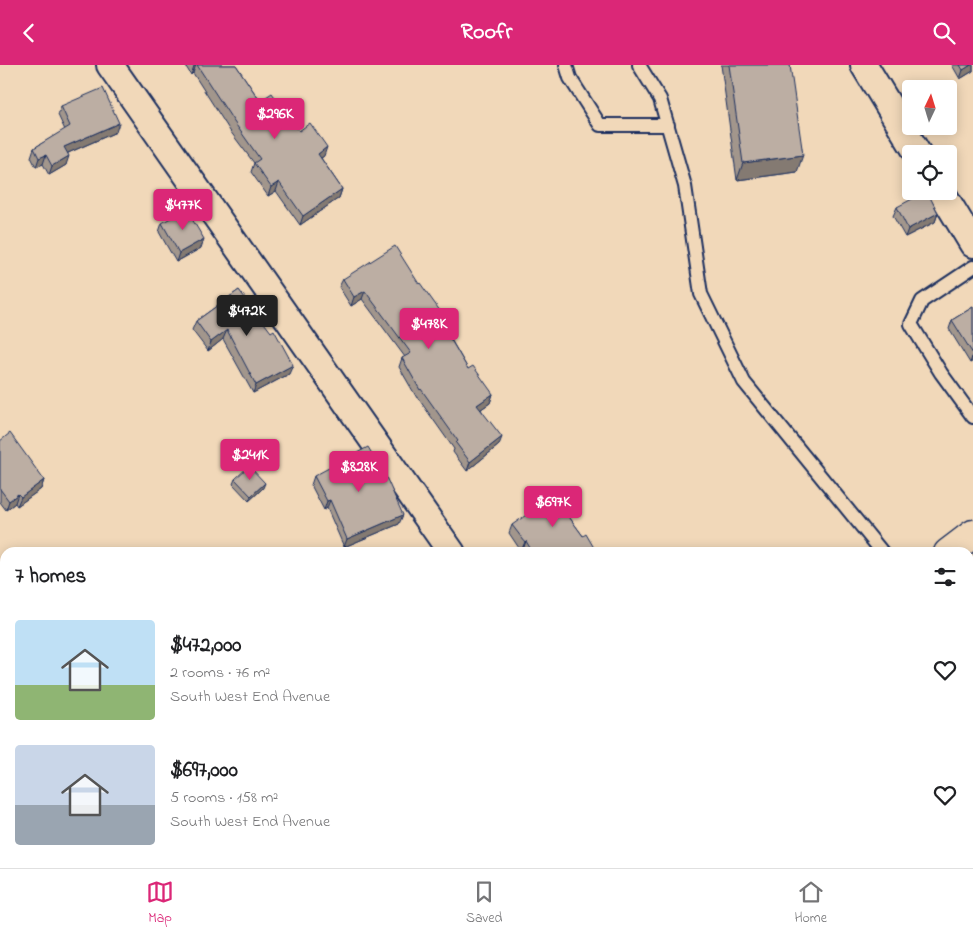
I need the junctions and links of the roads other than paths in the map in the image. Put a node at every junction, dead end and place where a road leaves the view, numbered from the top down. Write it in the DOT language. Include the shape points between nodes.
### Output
graph roads {
  1 [pos="110,65"];
  2 [pos="566,65"];
  3 [pos="639,65"];
  4 [pos="864,65"];
  5 [pos="668,125"];
  6 [pos="913,145"];
  7 [pos="946,200"];
  8 [pos="973,244"];
  9 [pos="973,267"];
  10 [pos="973,417"];
  11 [pos="973,534"];
  12 [pos="448,547"];
  13 [pos="878,547"];
  14 [pos="956,547"];
  1 -- 12 [label="street"];
  2 -- 5 [label="lane" via="570,78 600,125"];
  3 -- 5 [label="lane" via="660,99"];
  4 -- 6 [label="street"];
  5 -- 13 [label="lane" via="685,187 701,294 744,382"];
  7 -- 8 [label="street"];
  9 -- 10 [label="lane" via="922,301 910,324"];
  11 -- 14 [label="main road"];
}
